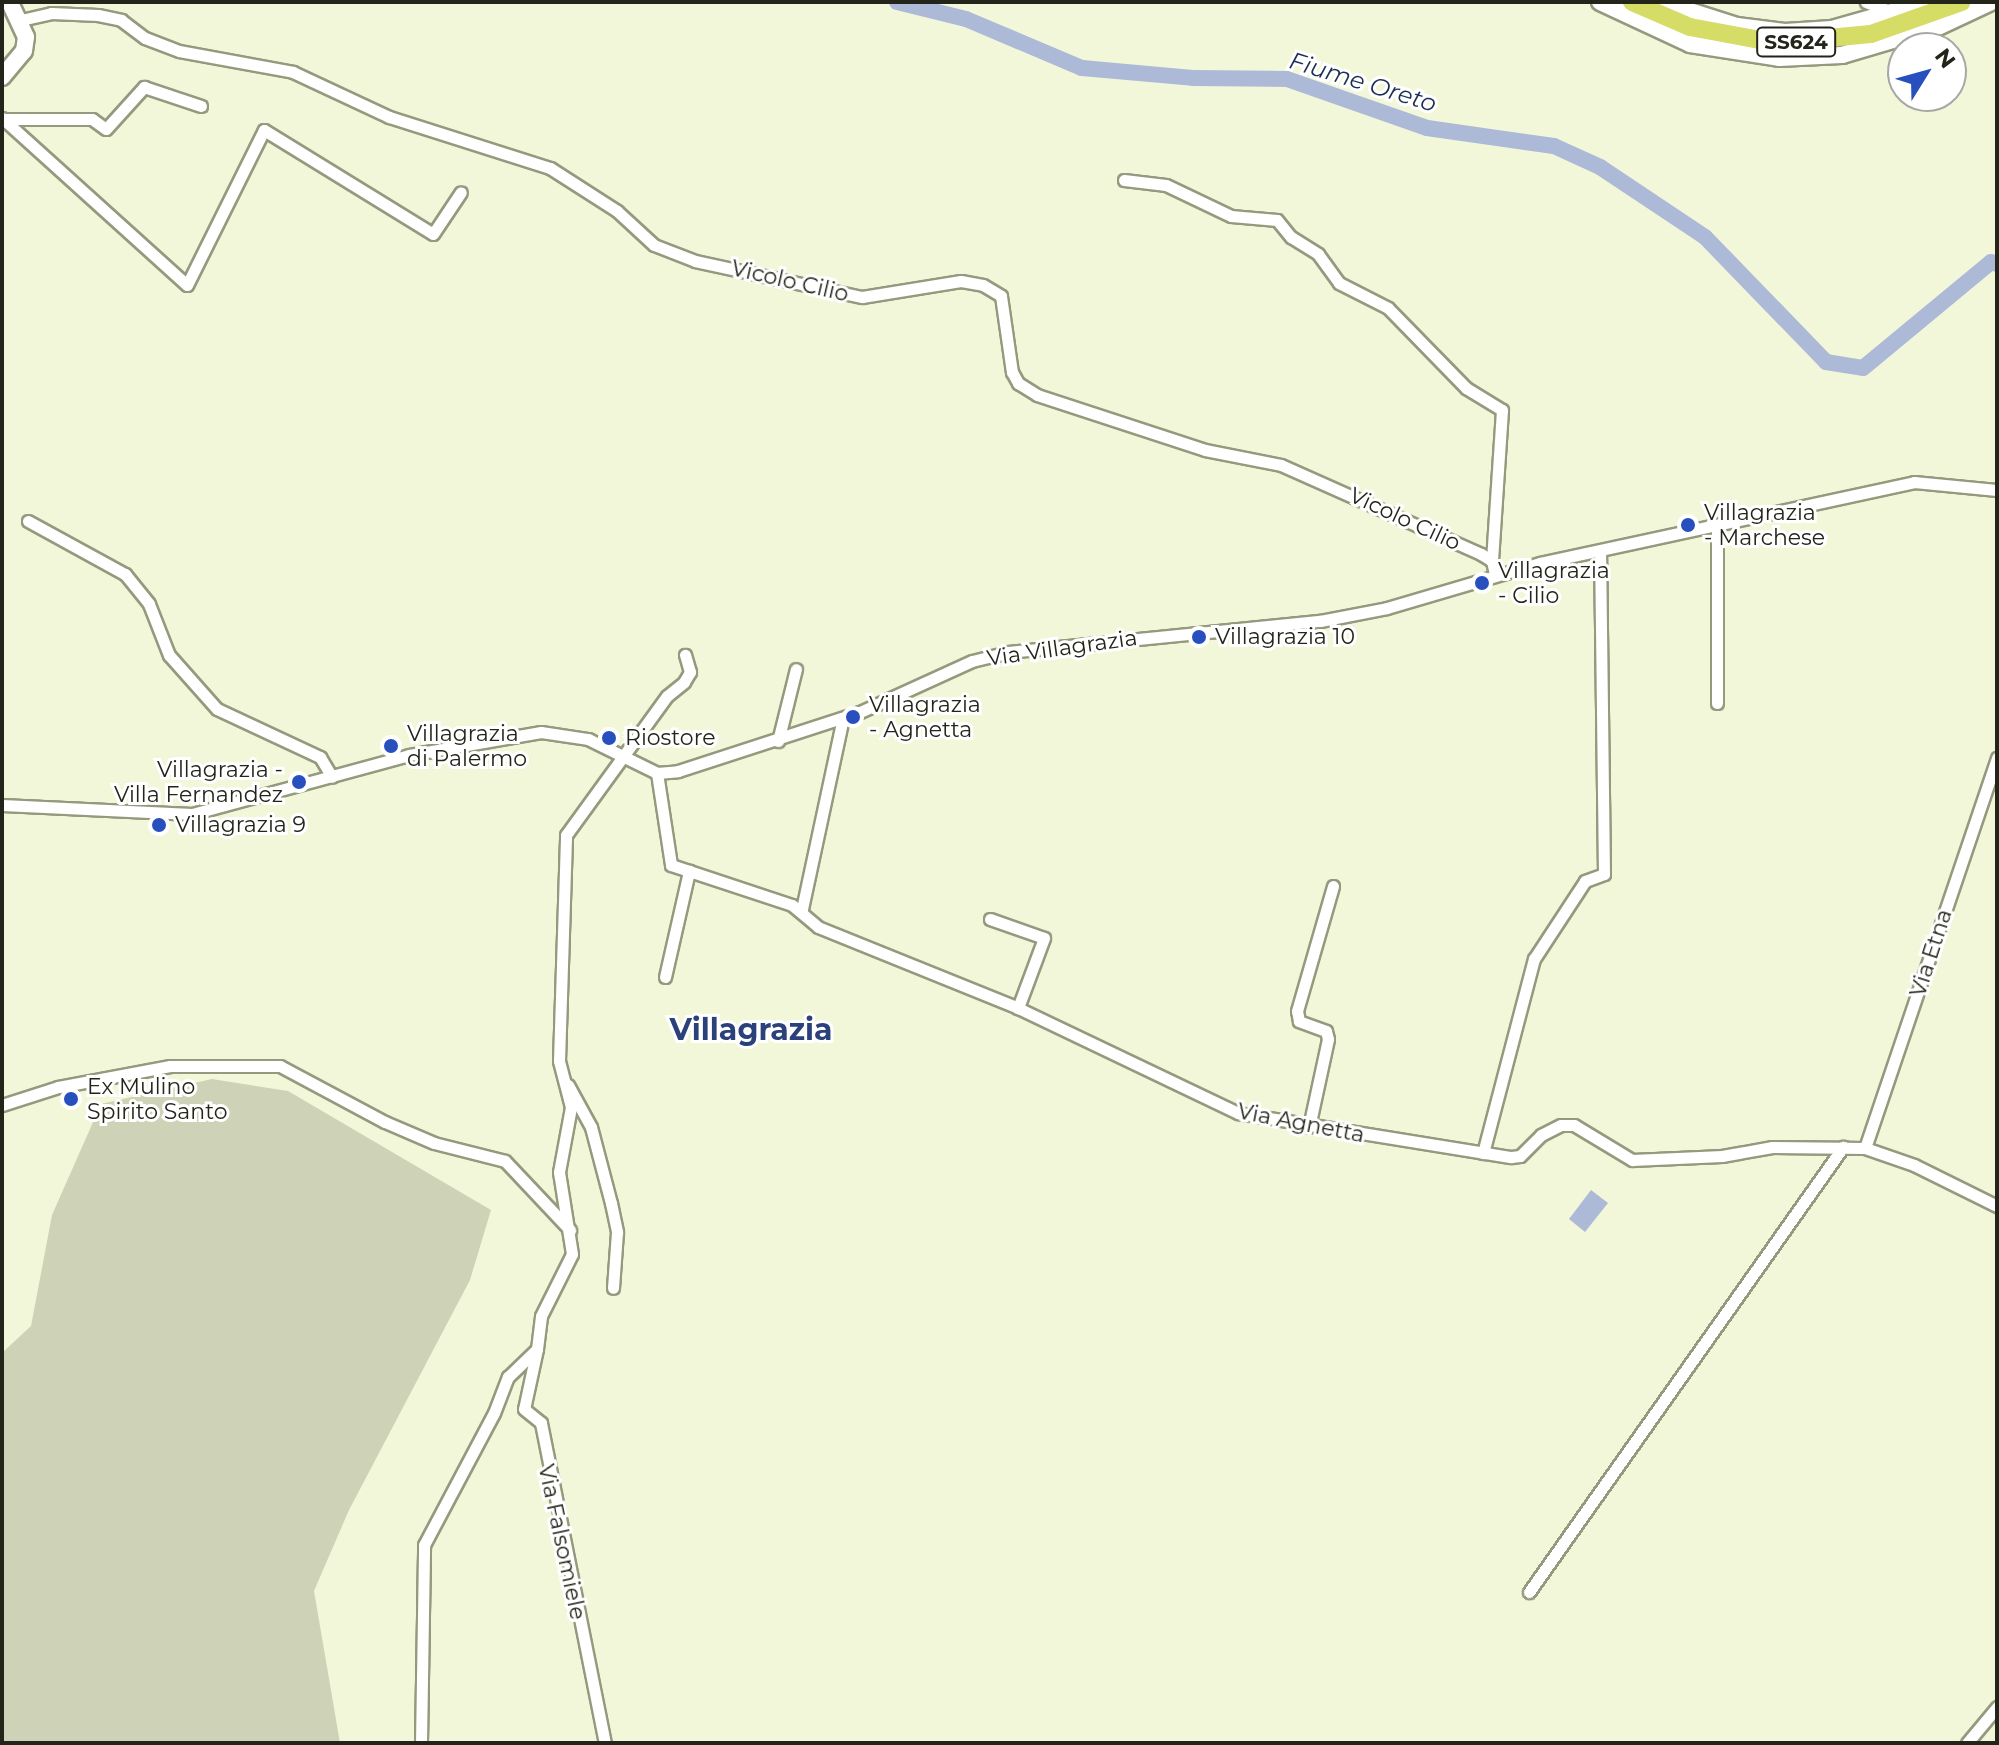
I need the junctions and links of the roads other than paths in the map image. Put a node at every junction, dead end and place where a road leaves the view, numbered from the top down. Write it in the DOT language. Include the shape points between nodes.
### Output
graph roads {
  1 [pos="10,2"];
  2 [pos="1600,2"];
  3 [pos="1632,2"];
  4 [pos="1662,2"];
  5 [pos="1866,2"];
  6 [pos="1927,2"];
  7 [pos="1962,2"];
  8 [pos="1991,2"];
  9 [pos="1896,13"];
  10 [pos="21,20"];
  11 [pos="2,77"];
  12 [pos="201,106"];
  13 [pos="3,118"];
  14 [pos="1124,180"];
  15 [pos="461,192"];
  16 [pos="1997,490"];
  17 [pos="28,521"];
  18 [pos="1717,525"];
  19 [pos="1600,551"];
  20 [pos="1492,561"];
  21 [pos="1495,574"];
  22 [pos="685,655"];
  23 [pos="796,669"];
  24 [pos="1717,703"];
  25 [pos="843,718"];
  26 [pos="778,741"];
  27 [pos="621,757"];
  28 [pos="1997,758"];
  29 [pos="657,773"];
  30 [pos="332,777"];
  31 [pos="2,805"];
  32 [pos="689,871"];
  33 [pos="1333,886"];
  34 [pos="802,909"];
  35 [pos="990,919"];
  36 [pos="665,977"];
  37 [pos="1018,1008"];
  38 [pos="565,1085"];
  39 [pos="2,1105"];
  40 [pos="1309,1127"];
  41 [pos="1843,1147"];
  42 [pos="1865,1148"];
  43 [pos="1483,1153"];
  44 [pos="1997,1206"];
  45 [pos="570,1231"];
  46 [pos="613,1288"];
  47 [pos="537,1349"];
  48 [pos="1529,1592"];
  49 [pos="1997,1707"];
  50 [pos="421,1743"];
  51 [pos="605,1743"];
  52 [pos="1967,1743"];
  1 -- 10 [label="main road"];
  2 -- 8 [label="main road" via="1690,44 1779,58 1842,55 1940,26"];
  3 -- 7 [label="main road, SS624" via="1690,27 1776,43 1871,34"];
  4 -- 9 [label="main road" via="1737,26 1785,32 1832,29"];
  5 -- 9 [label="street"];
  6 -- 9 [label="main road"];
  10 -- 11 [label="main road" via="24,51"];
  10 -- 20 [label="street, Vicolo Cilio" via="51,13 98,15 121,20 145,38 179,51 293,72 389,117 550,168 617,211 654,245 695,261 862,297 961,281 983,285 1001,296 1012,372 1018,383 1037,395 1205,450 1281,465"];
  12 -- 13 [label="street" via="144,87 106,129 92,119"];
  13 -- 15 [label="street" via="187,285 264,130 433,234"];
  14 -- 20 [label="street" via="1166,185 1231,216 1277,220 1291,237 1318,254 1339,283 1388,308 1460,383 1502,410"];
  16 -- 18 [label="street, Via Villagrazia" via="1914,482"];
  17 -- 30 [label="street" via="125,574 149,604 169,655 217,709 320,757"];
  18 -- 19 [label="street, Via Villagrazia"];
  18 -- 24 [label="street"];
  19 -- 21 [label="street, Via Villagrazia"];
  19 -- 43 [label="street" via="1604,874 1585,881 1534,959"];
  20 -- 21 [label="street"];
  21 -- 25 [label="street, Via Villagrazia" via="1387,608 1320,621 1008,652 972,661"];
  22 -- 27 [label="street" via="690,672 684,682 667,696"];
  23 -- 26 [label="street"];
  25 -- 26 [label="street, Via Villagrazia"];
  25 -- 34 [label="street"];
  26 -- 29 [label="street, Via Villagrazia"];
  27 -- 29 [label="street"];
  27 -- 30 [label="street" via="577,736 541,732 409,755"];
  27 -- 38 [label="street" via="576,819 562,854 559,1061"];
  28 -- 42 [label="street, Via Etna"];
  29 -- 32 [label="street" via="669,860"];
  30 -- 31 [label="street" via="192,814"];
  32 -- 34 [label="street, Via Agnetta"];
  32 -- 36 [label="street"];
  33 -- 40 [label="street" via="1297,1011 1299,1021 1326,1031 1328,1039"];
  34 -- 37 [label="street, Via Agnetta" via="818,927"];
  35 -- 37 [label="street" via="1044,938"];
  37 -- 40 [label="street, Via Agnetta" via="1223,1107"];
  38 -- 45 [label="street" via="571,1107 559,1172"];
  38 -- 46 [label="street" via="572,1084 591,1127 611,1203 617,1232"];
  39 -- 45 [label="street" via="58,1087 170,1066 280,1066 434,1143 505,1161"];
  40 -- 43 [label="street, Via Agnetta"];
  41 -- 42 [label="street, Via Agnetta"];
  41 -- 43 [label="street, Via Agnetta" via="1772,1147 1722,1156 1632,1160 1584,1130 1561,1125 1541,1135 1520,1156"];
  41 -- 48 [label="street"];
  42 -- 44 [label="street, Via Agnetta" via="1914,1165"];
  45 -- 47 [label="street" via="572,1254 541,1316"];
  47 -- 50 [label="street" via="508,1377 424,1545"];
  47 -- 51 [label="street, Via Falsomiele" via="524,1409 541,1423"];
  49 -- 52 [label="street"];
}
